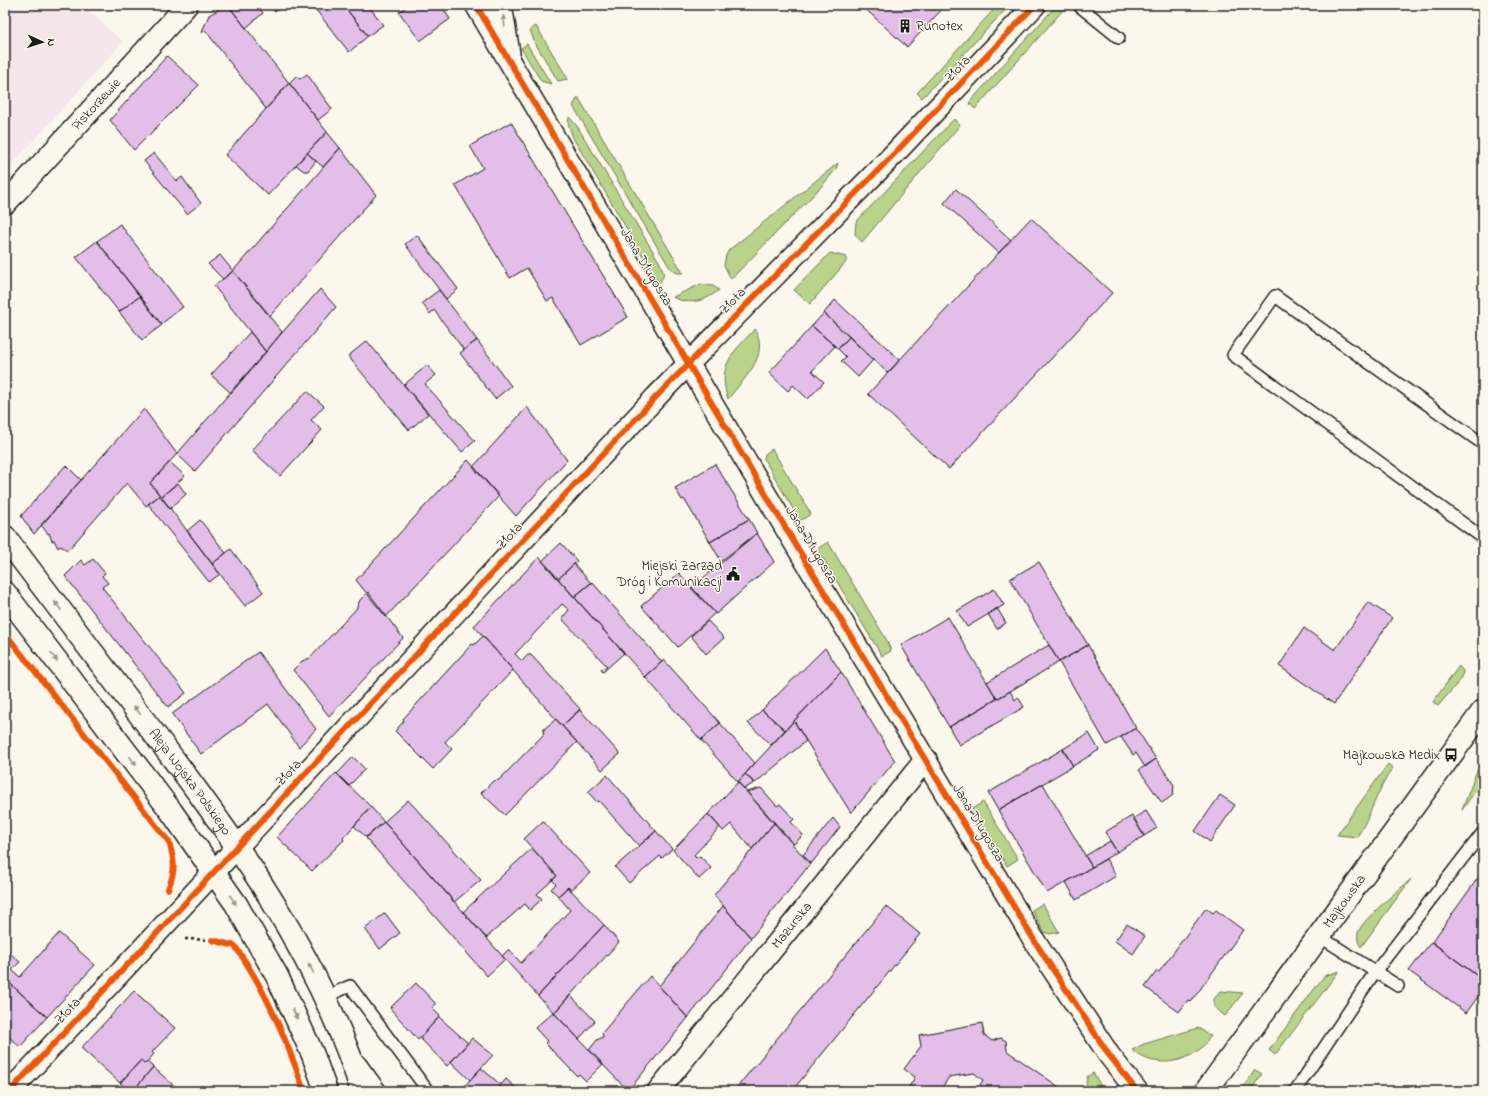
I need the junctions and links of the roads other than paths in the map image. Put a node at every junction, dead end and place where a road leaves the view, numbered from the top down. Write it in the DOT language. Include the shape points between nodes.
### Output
graph roads {
  1 [pos="187,5"];
  2 [pos="476,5"];
  3 [pos="501,5"];
  4 [pos="1035,5"];
  5 [pos="1078,5"];
  6 [pos="1119,38"];
  7 [pos="511,64"];
  8 [pos="5,204"];
  9 [pos="688,363"];
  10 [pos="1483,444"];
  11 [pos="5,537"];
  12 [pos="1483,538"];
  13 [pos="5,593"];
  14 [pos="1481,717"];
  15 [pos="926,759"];
  16 [pos="1483,832"];
  17 [pos="238,846"];
  18 [pos="214,871"];
  19 [pos="1319,936"];
  20 [pos="1375,972"];
  21 [pos="1398,986"];
  22 [pos="324,997"];
  23 [pos="344,1042"];
  24 [pos="10,1091"];
  25 [pos="326,1091"];
  26 [pos="362,1091"];
  27 [pos="381,1091"];
  28 [pos="428,1091"];
  29 [pos="658,1091"];
  30 [pos="1137,1091"];
  31 [pos="1206,1091"];
  32 [pos="1295,1091"];
  1 -- 8 [label="street, Piskorzewie"];
  2 -- 7 [label="street, Jana Długosza"];
  7 -- 3 [label="street, Jana Długosza, one-way"];
  4 -- 9 [label="street, Złota" via="895,153"];
  5 -- 6 [label="lane"];
  7 -- 9 [label="street, Jana Długosza"];
  9 -- 15 [label="street, Jana Długosza"];
  9 -- 17 [label="street, Złota"];
  10 -- 12 [label="lane" via="1275,296 1233,355"];
  17 -- 11 [label="main road, Aleja Wojska Polskiego, one-way"];
  13 -- 18 [label="main road, one-way"];
  14 -- 19 [label="main road, Majkowska"];
  15 -- 29 [label="street, Mazurska"];
  15 -- 30 [label="street, Jana Długosza" via="1037,945 1097,1037"];
  16 -- 20 [label="lane"];
  17 -- 18 [label="street, Złota"];
  22 -- 17 [label="main road, Aleja Wojska Polskiego, one-way" via="288,927"];
  18 -- 24 [label="street, Złota"];
  18 -- 25 [label="main road, one-way" via="277,976 313,1055"];
  19 -- 20 [label="lane"];
  19 -- 31 [label="main road, Majkowska"];
  20 -- 21 [label="lane"];
  20 -- 32 [label="lane"];
  22 -- 23 [label="main road, Aleja Wojska Polskiego"];
  22 -- 28 [label="lane" via="350,986"];
  23 -- 26 [label="main road, Aleja Wojska Polskiego"];
  23 -- 27 [label="lane"];
}
